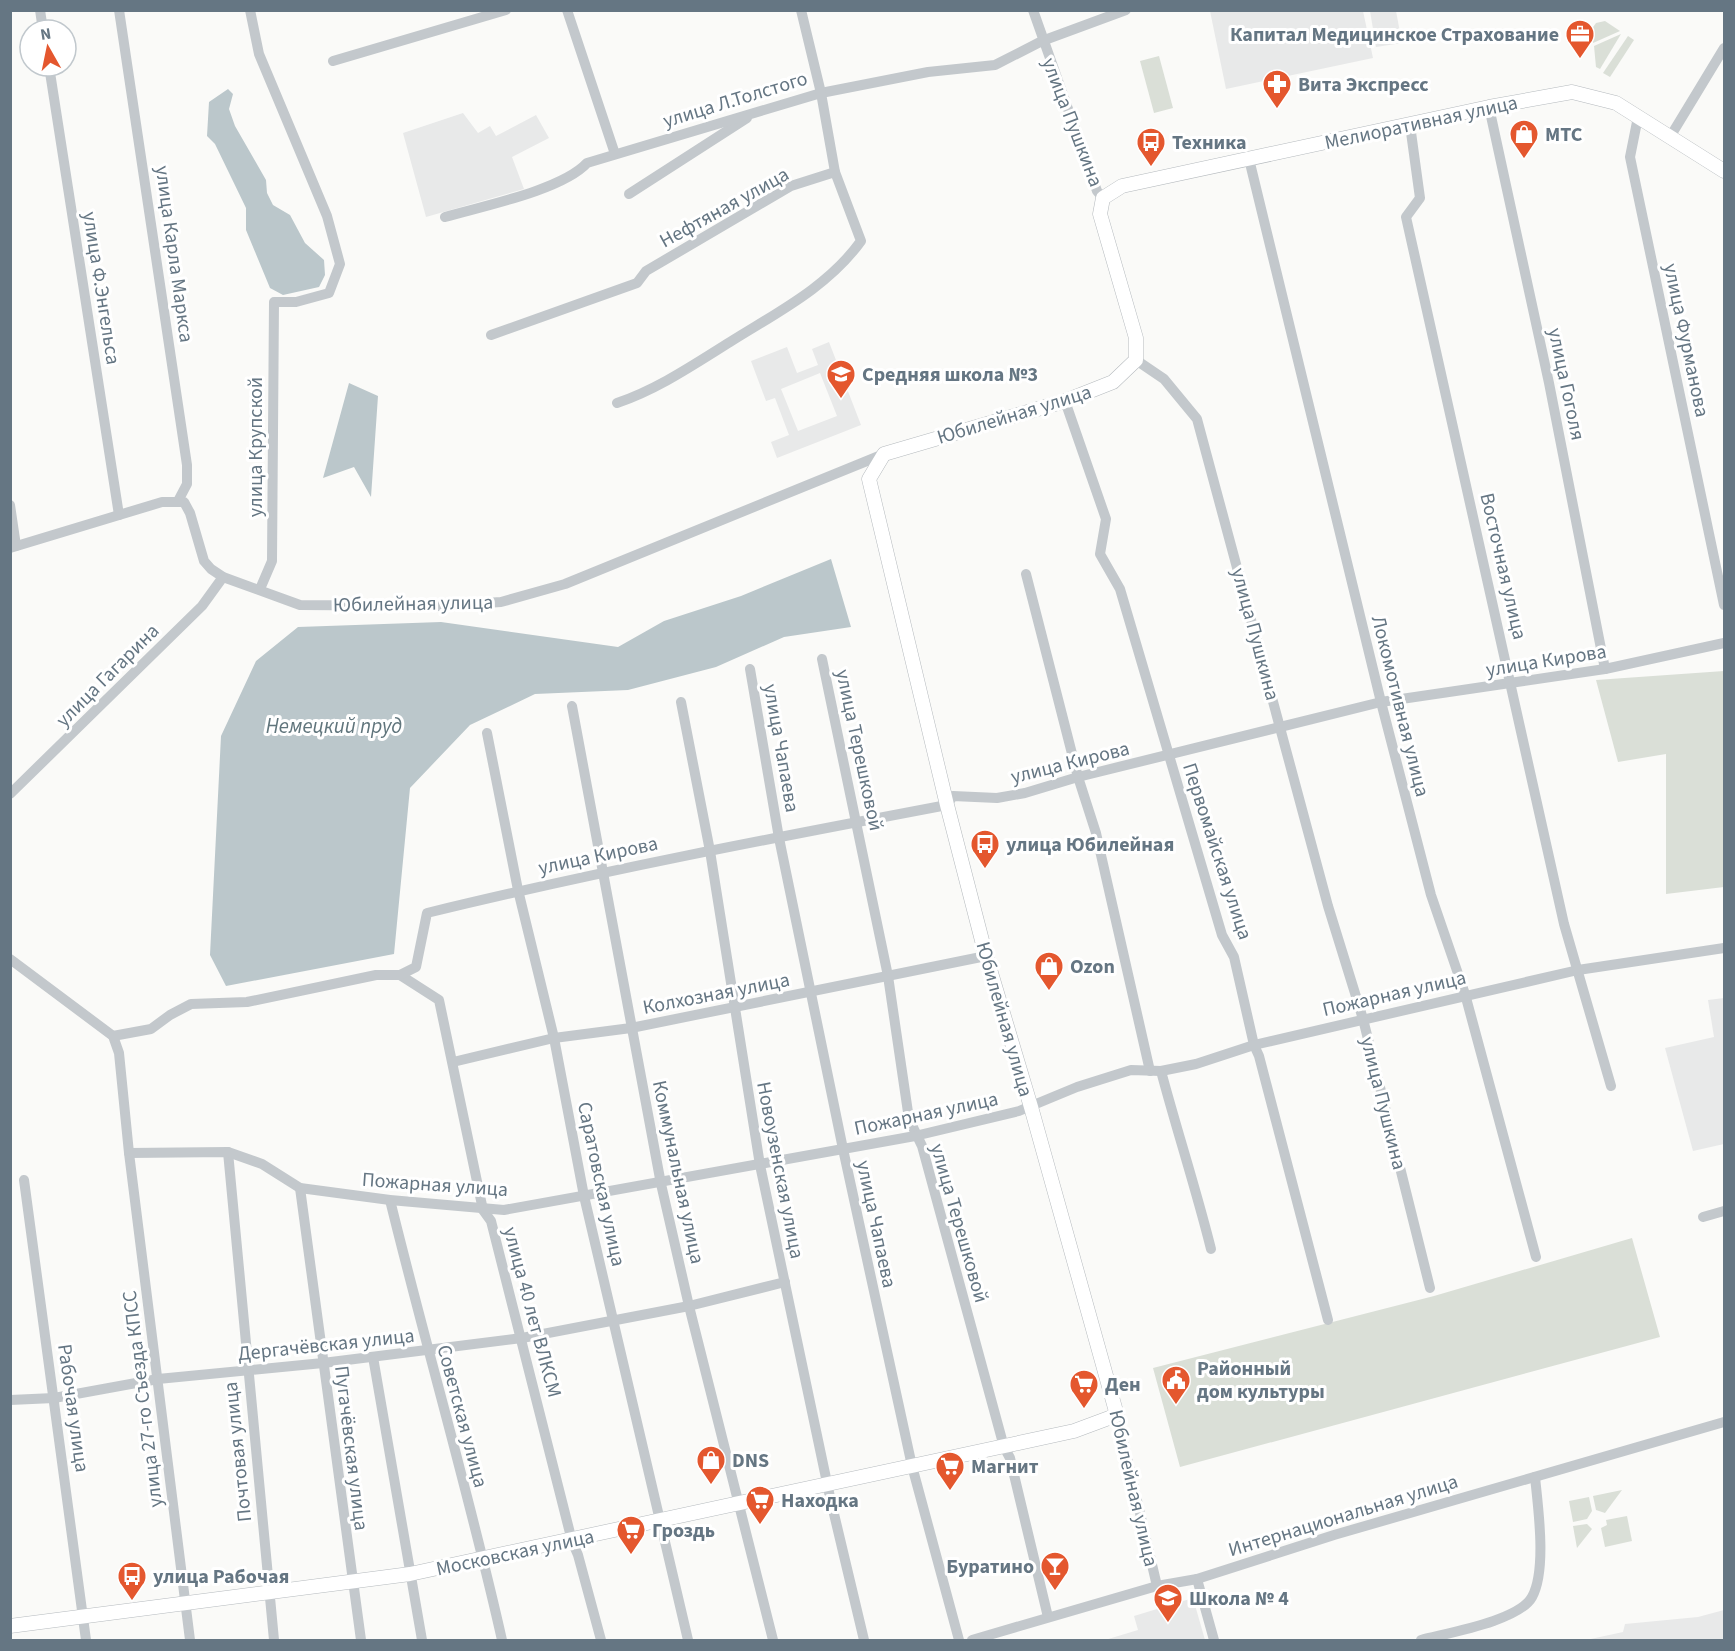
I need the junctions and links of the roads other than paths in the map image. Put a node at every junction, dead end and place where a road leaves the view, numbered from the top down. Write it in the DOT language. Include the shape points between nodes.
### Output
graph roads {
  1 [pos="119,10"];
  2 [pos="250,10"];
  3 [pos="506,10"];
  4 [pos="567,10"];
  5 [pos="801,10"];
  6 [pos="1033,10"];
  7 [pos="1126,10"];
  8 [pos="1042,41"];
  9 [pos="1725,48"];
  10 [pos="333,61"];
  11 [pos="51,78"];
  12 [pos="821,93"];
  13 [pos="1489,107"];
  14 [pos="759,111"];
  15 [pos="1638,117"];
  16 [pos="1410,125"];
  17 [pos="1670,137"];
  18 [pos="615,154"];
  19 [pos="1249,159"];
  20 [pos="1725,171"];
  21 [pos="835,172"];
  22 [pos="628,194"];
  23 [pos="1103,198"];
  24 [pos="445,217"];
  25 [pos="491,335"];
  26 [pos="1136,360"];
  27 [pos="1065,401"];
  28 [pos="617,403"];
  29 [pos="884,454"];
  30 [pos="178,501"];
  31 [pos="10,505"];
  32 [pos="119,515"];
  33 [pos="13,547"];
  34 [pos="1026,574"];
  35 [pos="223,577"];
  36 [pos="260,589"];
  37 [pos="1725,605"];
  38 [pos="1725,643"];
  39 [pos="822,659"];
  40 [pos="750,669"];
  41 [pos="1605,669"];
  42 [pos="1512,683"];
  43 [pos="681,702"];
  44 [pos="1381,702"];
  45 [pos="572,706"];
  46 [pos="1282,728"];
  47 [pos="487,733"];
  48 [pos="1169,755"];
  49 [pos="1078,777"];
  50 [pos="10,794"];
  51 [pos="947,805"];
  52 [pos="856,822"];
  53 [pos="779,838"];
  54 [pos="710,851"];
  55 [pos="602,871"];
  56 [pos="518,890"];
  57 [pos="1725,948"];
  58 [pos="986,956"];
  59 [pos="10,959"];
  60 [pos="1578,970"];
  61 [pos="400,975"];
  62 [pos="888,976"];
  63 [pos="811,993"];
  64 [pos="1465,994"];
  65 [pos="733,1008"];
  66 [pos="1363,1019"];
  67 [pos="631,1028"];
  68 [pos="113,1036"];
  69 [pos="554,1038"];
  70 [pos="1254,1045"];
  71 [pos="453,1062"];
  72 [pos="1155,1071"];
  73 [pos="1611,1086"];
  74 [pos="1031,1107"];
  75 [pos="915,1136"];
  76 [pos="843,1149"];
  77 [pos="228,1152"];
  78 [pos="129,1153"];
  79 [pos="760,1165"];
  80 [pos="24,1180"];
  81 [pos="661,1184"];
  82 [pos="300,1188"];
  83 [pos="584,1196"];
  84 [pos="390,1200"];
  85 [pos="483,1210"];
  86 [pos="1725,1211"];
  87 [pos="1703,1217"];
  88 [pos="1212,1249"];
  89 [pos="1536,1257"];
  90 [pos="785,1282"];
  91 [pos="1430,1288"];
  92 [pos="688,1306"];
  93 [pos="612,1319"];
  94 [pos="1328,1320"];
  95 [pos="522,1338"];
  96 [pos="426,1351"];
  97 [pos="373,1357"];
  98 [pos="323,1363"];
  99 [pos="247,1371"];
  100 [pos="158,1379"];
  101 [pos="54,1398"];
  102 [pos="10,1400"];
  103 [pos="1117,1416"];
  104 [pos="1725,1422"];
  105 [pos="1004,1447"];
  106 [pos="912,1466"];
  107 [pos="1535,1477"];
  108 [pos="828,1485"];
  109 [pos="737,1504"];
  110 [pos="659,1520"];
  111 [pos="572,1541"];
  112 [pos="484,1560"];
  113 [pos="410,1574"];
  114 [pos="1197,1579"];
  115 [pos="352,1582"];
  116 [pos="1157,1586"];
  117 [pos="268,1593"];
  118 [pos="184,1604"];
  119 [pos="82,1617"];
  120 [pos="1048,1617"];
  121 [pos="10,1626"];
  122 [pos="86,1641"];
  123 [pos="190,1641"];
  124 [pos="273,1641"];
  125 [pos="361,1641"];
  126 [pos="422,1641"];
  127 [pos="502,1641"];
  128 [pos="601,1641"];
  129 [pos="688,1641"];
  130 [pos="773,1641"];
  131 [pos="864,1641"];
  132 [pos="959,1641"];
  133 [pos="972,1641"];
  134 [pos="1214,1641"];
  135 [pos="1421,1641"];
  1 -- 30 [label="street, улица Карла Маркса" via="187,465 186,484"];
  2 -- 36 [label="street, улица Крупской" via="259,54 327,216 340,264 329,293 296,302 274,302 272,561"];
  3 -- 10 [label="street"];
  4 -- 18 [label="street"];
  5 -- 12 [label="street"];
  6 -- 8 [label="street, улица Пушкина"];
  7 -- 8 [label="street, улица Л.Толстого"];
  8 -- 12 [label="street, улица Л.Толстого" via="995,65 928,72"];
  8 -- 23 [label="street, улица Пушкина" via="1097,191"];
  9 -- 17 [label="street"];
  11 -- 32 [label="street, улица Ф.Энгельса"];
  12 -- 14 [label="street, улица Л.Толстого"];
  12 -- 21 [label="street"];
  13 -- 15 [label="main road, Мелиоративная улица" via="1572,92 1616,103"];
  13 -- 16 [label="main road, Мелиоративная улица"];
  13 -- 41 [label="street, улица Гоголя"];
  14 -- 18 [label="street, улица Л.Толстого"];
  14 -- 22 [label="street"];
  15 -- 17 [label="main road, Мелиоративная улица"];
  15 -- 37 [label="street, улица Фурманова" via="1630,157"];
  16 -- 19 [label="main road, Мелиоративная улица"];
  16 -- 42 [label="street, Восточная улица" via="1420,198 1406,217"];
  17 -- 20 [label="main road, Мелиоративная улица"];
  18 -- 24 [label="street, улица Л.Толстого" via="587,163 576,174 536,190"];
  19 -- 23 [label="main road, Мелиоративная улица" via="1122,186"];
  19 -- 44 [label="street, Локомотивная улица"];
  21 -- 25 [label="street, Нефтяная улица" via="791,186 646,271 637,284"];
  21 -- 28 [label="street" via="861,241 850,256 815,288 648,392"];
  23 -- 26 [label="main road, улица Пушкина" via="1100,214 1136,338"];
  26 -- 27 [label="main road, Юбилейная улица" via="1113,382"];
  26 -- 46 [label="street, улица Пушкина" via="1164,379 1197,419"];
  27 -- 29 [label="main road, Юбилейная улица"];
  27 -- 48 [label="street, Первомайская улица" via="1106,519 1100,554 1120,589"];
  29 -- 36 [label="street, Юбилейная улица" via="564,584 501,602 438,606 300,605"];
  29 -- 51 [label="main road, Юбилейная улица" via="869,479"];
  30 -- 32 [label="street"];
  30 -- 35 [label="street, Юбилейная улица" via="184,502 190,513 204,561"];
  31 -- 33 [label="street"];
  32 -- 33 [label="street"];
  34 -- 49 [label="street"];
  35 -- 36 [label="street, Юбилейная улица"];
  35 -- 50 [label="street, улица Гагарина" via="202,606"];
  38 -- 41 [label="street, улица Кирова"];
  39 -- 52 [label="street, улица Терешковой"];
  40 -- 53 [label="street, улица Чапаева"];
  41 -- 42 [label="street, улица Кирова"];
  42 -- 44 [label="street, улица Кирова"];
  42 -- 60 [label="street, Восточная улица" via="1564,924"];
  43 -- 54 [label="street, Новоузенская улица"];
  44 -- 46 [label="street, улица Кирова"];
  44 -- 64 [label="street, Локомотивная улица" via="1431,895"];
  45 -- 55 [label="street, Коммунальная улица"];
  46 -- 48 [label="street, улица Кирова"];
  46 -- 66 [label="street, улица Пушкина" via="1328,906"];
  47 -- 56 [label="street, Саратовская улица"];
  48 -- 49 [label="street, улица Кирова"];
  48 -- 70 [label="street, Первомайская улица" via="1222,934 1234,957"];
  49 -- 51 [label="street, улица Кирова" via="1025,794 998,798 952,796"];
  49 -- 72 [label="street" via="1096,833"];
  51 -- 52 [label="street, улица Кирова"];
  51 -- 58 [label="main road, Юбилейная улица"];
  52 -- 53 [label="street, улица Кирова"];
  52 -- 62 [label="street, улица Терешковой"];
  53 -- 54 [label="street, улица Кирова"];
  53 -- 63 [label="street, улица Чапаева"];
  54 -- 55 [label="street, улица Кирова"];
  54 -- 65 [label="street, Новоузенская улица"];
  55 -- 56 [label="street, улица Кирова"];
  55 -- 67 [label="street, Коммунальная улица"];
  56 -- 61 [label="street, улица Кирова" via="428,913 416,967"];
  56 -- 69 [label="street, Саратовская улица"];
  57 -- 60 [label="street, Пожарная улица"];
  58 -- 62 [label="street, Колхозная улица"];
  58 -- 74 [label="main road, Юбилейная улица"];
  59 -- 68 [label="street"];
  60 -- 64 [label="street, Пожарная улица"];
  60 -- 73 [label="street, Восточная улица"];
  61 -- 68 [label="street" via="376,975 247,1002 191,1004 151,1029"];
  61 -- 71 [label="street, улица 40 лет ВЛКСМ" via="439,1000"];
  62 -- 63 [label="street, Колхозная улица"];
  62 -- 75 [label="street, улица Терешковой" via="909,1119"];
  63 -- 65 [label="street, Колхозная улица"];
  63 -- 76 [label="street, улица Чапаева"];
  64 -- 66 [label="street, Пожарная улица"];
  64 -- 89 [label="street, Локомотивная улица"];
  65 -- 67 [label="street, Колхозная улица"];
  65 -- 79 [label="street, Новоузенская улица"];
  66 -- 70 [label="street, Пожарная улица"];
  66 -- 91 [label="street, улица Пушкина"];
  67 -- 69 [label="street, Колхозная улица"];
  67 -- 81 [label="street, Коммунальная улица"];
  68 -- 78 [label="street, улица 27-го Съезда КПСС" via="119,1053"];
  69 -- 71 [label="street, Колхозная улица"];
  69 -- 83 [label="street, Саратовская улица"];
  70 -- 72 [label="street, Пожарная улица" via="1196,1064"];
  70 -- 94 [label="street, Первомайская улица"];
  71 -- 85 [label="street, улица 40 лет ВЛКСМ"];
  72 -- 74 [label="street, Пожарная улица" via="1131,1070"];
  72 -- 88 [label="street" via="1194,1180"];
  74 -- 75 [label="street, Пожарная улица"];
  74 -- 103 [label="main road, Юбилейная улица"];
  75 -- 76 [label="street, Пожарная улица"];
  75 -- 105 [label="street, улица Терешковой" via="922,1146"];
  76 -- 79 [label="street, Пожарная улица"];
  76 -- 106 [label="street, улица Чапаева"];
  77 -- 78 [label="street, Пожарная улица"];
  77 -- 82 [label="street, Пожарная улица" via="262,1164"];
  77 -- 99 [label="street, Почтовая улица"];
  78 -- 100 [label="street, улица 27-го Съезда КПСС"];
  79 -- 81 [label="street, Пожарная улица"];
  79 -- 90 [label="street, Новоузенская улица"];
  80 -- 101 [label="street, Рабочая улица"];
  81 -- 83 [label="street, Пожарная улица"];
  81 -- 92 [label="street, Коммунальная улица"];
  82 -- 84 [label="street, Пожарная улица"];
  82 -- 98 [label="street, Пугачёвская улица"];
  83 -- 85 [label="street, Пожарная улица"];
  83 -- 93 [label="street, Саратовская улица"];
  84 -- 85 [label="street, Пожарная улица"];
  84 -- 96 [label="street, Советская улица"];
  85 -- 95 [label="street, улица 40 лет ВЛКСМ" via="491,1221"];
  86 -- 87 [label="street"];
  90 -- 92 [label="street, Дергачёвская улица"];
  90 -- 108 [label="street, Новоузенская улица"];
  92 -- 93 [label="street, Дергачёвская улица"];
  92 -- 109 [label="street, Коммунальная улица"];
  93 -- 95 [label="street, Дергачёвская улица"];
  93 -- 110 [label="street, Саратовская улица"];
  95 -- 96 [label="street, Дергачёвская улица"];
  95 -- 111 [label="street, улица 40 лет ВЛКСМ"];
  96 -- 97 [label="street, Дергачёвская улица"];
  96 -- 112 [label="street, Советская улица"];
  97 -- 98 [label="street, Дергачёвская улица"];
  97 -- 113 [label="street"];
  98 -- 99 [label="street, Дергачёвская улица"];
  98 -- 115 [label="street, Пугачёвская улица"];
  99 -- 100 [label="street, Дергачёвская улица"];
  99 -- 117 [label="street, Почтовая улица"];
  100 -- 101 [label="street, Дергачёвская улица"];
  100 -- 118 [label="street, улица 27-го Съезда КПСС"];
  101 -- 102 [label="street, Дергачёвская улица"];
  101 -- 119 [label="street, Рабочая улица"];
  103 -- 105 [label="main road, Московская улица" via="1074,1431"];
  103 -- 116 [label="street, Юбилейная улица"];
  104 -- 107 [label="street, Интернациональная улица"];
  105 -- 106 [label="main road, Московская улица"];
  105 -- 120 [label="street, улица Терешковой" via="1010,1458"];
  106 -- 108 [label="main road, Московская улица"];
  106 -- 132 [label="street, улица Чапаева"];
  107 -- 114 [label="street, Интернациональная улица"];
  107 -- 135 [label="street" via="1540,1545 1532,1598 1518,1611"];
  108 -- 109 [label="main road, Московская улица"];
  108 -- 131 [label="street, Новоузенская улица"];
  109 -- 110 [label="main road, Московская улица"];
  109 -- 130 [label="street, Коммунальная улица"];
  110 -- 111 [label="main road, Московская улица"];
  110 -- 129 [label="street, Саратовская улица"];
  111 -- 112 [label="main road, Московская улица"];
  111 -- 128 [label="street, улица 40 лет ВЛКСМ"];
  112 -- 113 [label="main road, Московская улица"];
  112 -- 127 [label="street, Советская улица"];
  113 -- 115 [label="main road, Московская улица"];
  113 -- 126 [label="street"];
  114 -- 116 [label="street, Интернациональная улица"];
  114 -- 134 [label="street"];
  115 -- 117 [label="main road, Московская улица"];
  115 -- 125 [label="street, Пугачёвская улица"];
  116 -- 120 [label="street, Интернациональная улица"];
  117 -- 118 [label="main road, Московская улица"];
  117 -- 124 [label="street, Почтовая улица"];
  118 -- 119 [label="main road, Московская улица"];
  118 -- 123 [label="street, улица 27-го Съезда КПСС"];
  119 -- 121 [label="main road, Московская улица"];
  119 -- 122 [label="street, Рабочая улица"];
  120 -- 133 [label="street, Интернациональная улица"];
}
